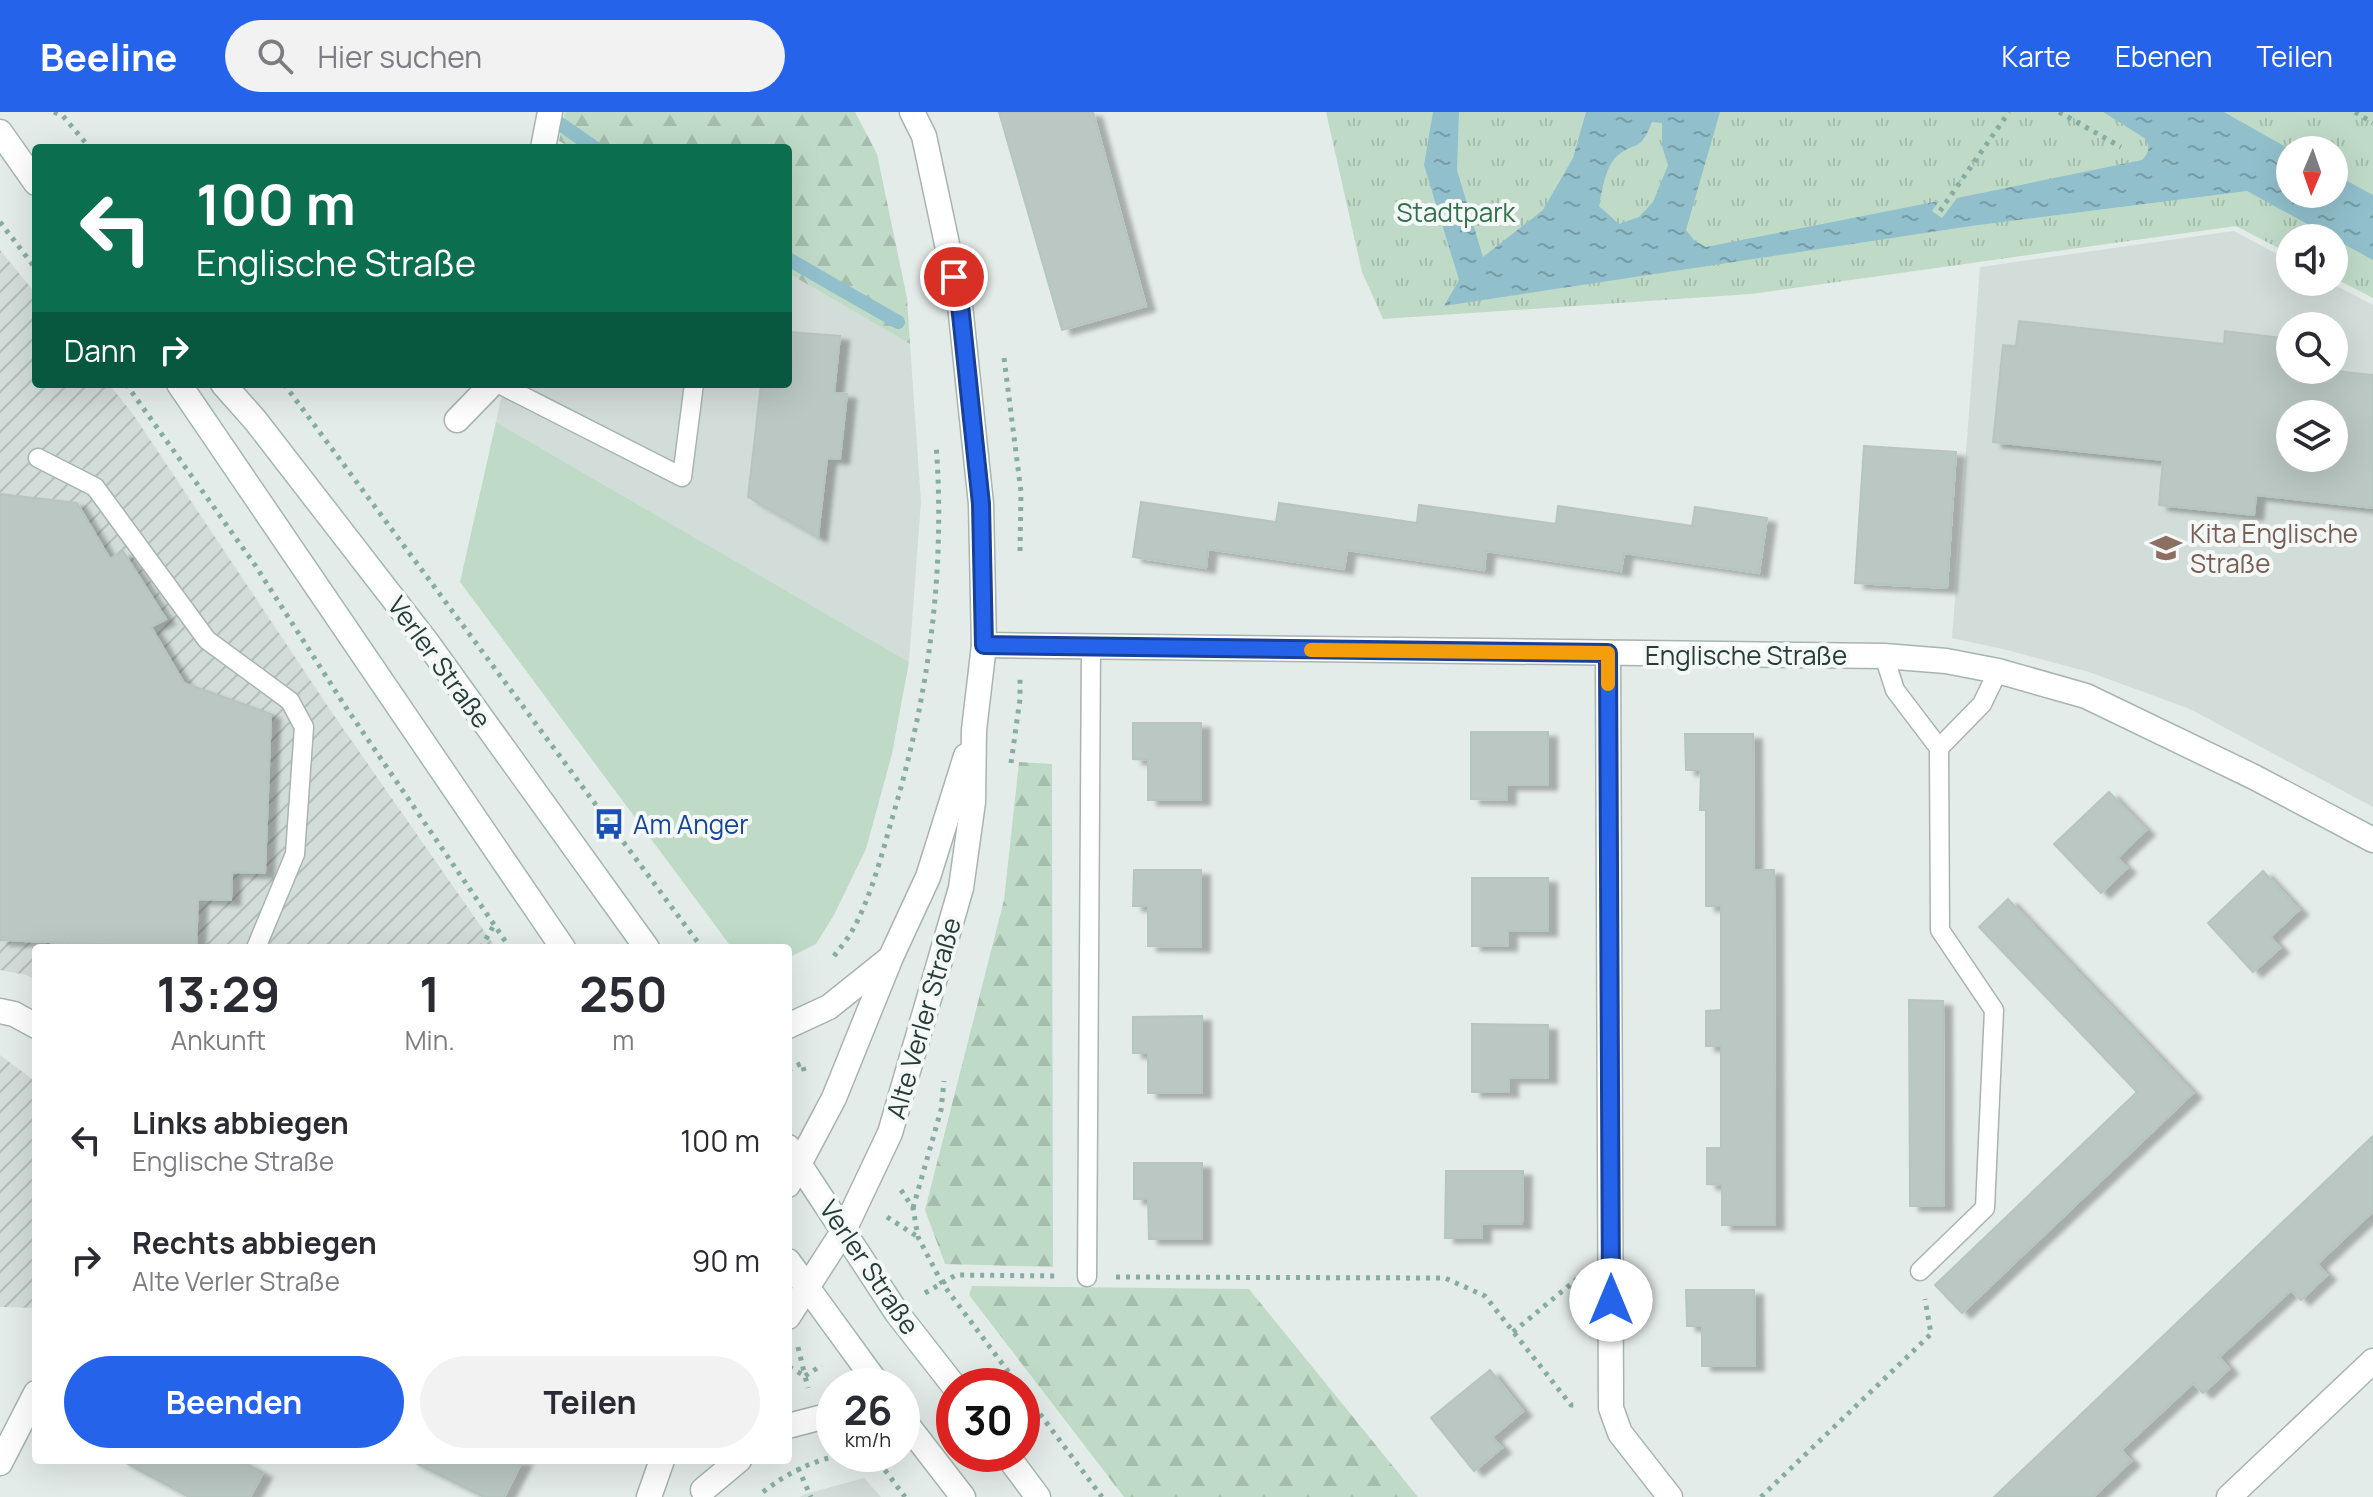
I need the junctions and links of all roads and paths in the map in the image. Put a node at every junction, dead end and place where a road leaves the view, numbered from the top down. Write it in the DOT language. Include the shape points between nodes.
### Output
graph roads {
  1 [pos="54,112"];
  2 [pos="550,112"];
  3 [pos="912,112"];
  4 [pos="2009,112"];
  5 [pos="2059,112"];
  6 [pos="2355,112"];
  7 [pos="2373,123"];
  8 [pos="0,132"];
  9 [pos="87,144"];
  10 [pos="543,144"];
  11 [pos="2121,147"];
  12 [pos="32,168"];
  13 [pos="32,177"];
  14 [pos="1940,211"];
  15 [pos="0,222"];
  16 [pos="32,264"];
  17 [pos="129,388"];
  18 [pos="182,388"];
  19 [pos="227,388"];
  20 [pos="287,388"];
  21 [pos="488,388"];
  22 [pos="507,388"];
  23 [pos="693,388"];
  24 [pos="457,420"];
  25 [pos="936,439"];
  26 [pos="38,458"];
  27 [pos="984,645"];
  28 [pos="1091,648"];
  29 [pos="1608,653"];
  30 [pos="1884,656"];
  31 [pos="1998,671"];
  32 [pos="974,730"];
  33 [pos="1939,748"];
  34 [pos="2373,840"];
  35 [pos="494,925"];
  36 [pos="258,944"];
  37 [pos="483,944"];
  38 [pos="507,944"];
  39 [pos="560,944"];
  40 [pos="644,944"];
  41 [pos="699,944"];
  42 [pos="891,957"];
  43 [pos="830,961"];
  44 [pos="0,1011"];
  45 [pos="32,1024"];
  46 [pos="792,1024"];
  47 [pos="799,1054"];
  48 [pos="802,1063"];
  49 [pos="792,1068"];
  50 [pos="810,1070"];
  51 [pos="792,1165"];
  52 [pos="895,1181"];
  53 [pos="884,1215"];
  54 [pos="844,1230"];
  55 [pos="918,1237"];
  56 [pos="792,1266"];
  57 [pos="1920,1271"];
  58 [pos="1611,1273"];
  59 [pos="1087,1277"];
  60 [pos="942,1283"];
  61 [pos="807,1287"];
  62 [pos="927,1292"];
  63 [pos="792,1311"];
  64 [pos="1513,1332"];
  65 [pos="798,1348"];
  66 [pos="827,1361"];
  67 [pos="2373,1361"];
  68 [pos="866,1368"];
  69 [pos="940,1368"];
  70 [pos="1005,1368"];
  71 [pos="792,1369"];
  72 [pos="805,1376"];
  73 [pos="810,1397"];
  74 [pos="32,1401"];
  75 [pos="1611,1408"];
  76 [pos="1040,1415"];
  77 [pos="816,1419"];
  78 [pos="792,1425"];
  79 [pos="920,1442"];
  80 [pos="920,1448"];
  81 [pos="928,1453"];
  82 [pos="816,1461"];
  83 [pos="0,1463"];
  84 [pos="661,1464"];
  85 [pos="715,1464"];
  86 [pos="735,1464"];
  87 [pos="798,1468"];
  88 [pos="887,1472"];
  89 [pos="1019,1472"];
  90 [pos="702,1494"];
  91 [pos="649,1497"];
  92 [pos="760,1497"];
  93 [pos="811,1497"];
  94 [pos="905,1497"];
  95 [pos="963,1497"];
  96 [pos="1038,1497"];
  97 [pos="1102,1497"];
  98 [pos="1670,1497"];
  99 [pos="1761,1497"];
  100 [pos="2229,1497"];
  1 -- 9 [label="path"];
  2 -- 10 [label="street"];
  3 -- 27 [label="street, Alte Verler Straße" via="924,136 960,305 981,504"];
  4 -- 14 [label="path"];
  5 -- 11 [label="path"];
  6 -- 7 [label="path"];
  8 -- 12 [label="street"];
  8 -- 13 [label="street"];
  15 -- 16 [label="path"];
  17 -- 35 [label="path" via="255,565"];
  18 -- 39 [label="street"];
  19 -- 40 [label="street, Verler Straße" via="426,641"];
  20 -- 41 [label="path"];
  21 -- 24 [label="street"];
  22 -- 23 [label="lane" via="682,477"];
  25 -- 43 [label="path" via="941,500 932,639 910,760 853,931"];
  26 -- 36 [label="lane" via="95,487 207,640 290,701 304,727 295,854"];
  27 -- 28 [label="street, Englische Straße"];
  27 -- 32 [label="street, Alte Verler Straße"];
  28 -- 29 [label="street, Englische Straße"];
  28 -- 59 [label="lane"];
  29 -- 30 [label="street, Englische Straße"];
  29 -- 58 [label="street"];
  30 -- 31 [label="street, Englische Straße"];
  30 -- 33 [label="lane" via="1895,690"];
  31 -- 33 [label="lane" via="1982,704"];
  31 -- 34 [label="street, Englische Straße" via="2086,696"];
  32 -- 42 [label="street, Alte Verler Straße" via="928,877"];
  32 -- 54 [label="street, Alte Verler Straße" via="973,802 961,888 890,1133"];
  33 -- 57 [label="lane" via="1940,930 1994,1010 1985,1208"];
  35 -- 37 [label="path"];
  35 -- 38 [label="path"];
  42 -- 46 [label="street, Alte Verler Straße" via="829,1007"];
  42 -- 51 [label="street, Alte Verler Straße" via="834,1098"];
  44 -- 45 [label="street"];
  47 -- 48 [label="path"];
  48 -- 49 [label="path"];
  48 -- 50 [label="path"];
  51 -- 54 [label="street, Verler Straße"];
  52 -- 55 [label="path" via="913,1208"];
  53 -- 55 [label="path"];
  54 -- 61 [label="street, Alte Verler Straße"];
  54 -- 69 [label="street, Verler Straße"];
  55 -- 60 [label="path"];
  56 -- 61 [label="street"];
  57 -- 99 [label="path" via="1931,1334"];
  58 -- 64 [label="path" via="1581,1275"];
  58 -- 75 [label="street"];
  59 -- 60 [label="path" via="956,1275"];
  59 -- 64 [label="path" via="1445,1278 1485,1296"];
  60 -- 62 [label="path"];
  60 -- 70 [label="path"];
  61 -- 63 [label="street, Alte Verler Straße"];
  61 -- 68 [label="street"];
  64 -- 75 [label="path" via="1571,1405"];
  65 -- 72 [label="path"];
  66 -- 72 [label="path"];
  67 -- 100 [label="street"];
  71 -- 72 [label="path"];
  72 -- 73 [label="path"];
  74 -- 83 [label="street"];
  75 -- 98 [label="street" via="1620,1433"];
  76 -- 97 [label="path"];
  77 -- 78 [label="street"];
  79 -- 81 [label="street"];
  80 -- 81 [label="street"];
  81 -- 95 [label="street"];
  82 -- 87 [label="path"];
  84 -- 91 [label="street"];
  85 -- 90 [label="street"];
  86 -- 90 [label="street"];
  87 -- 92 [label="path"];
  87 -- 93 [label="path"];
  88 -- 94 [label="path"];
  89 -- 96 [label="street"];
}
